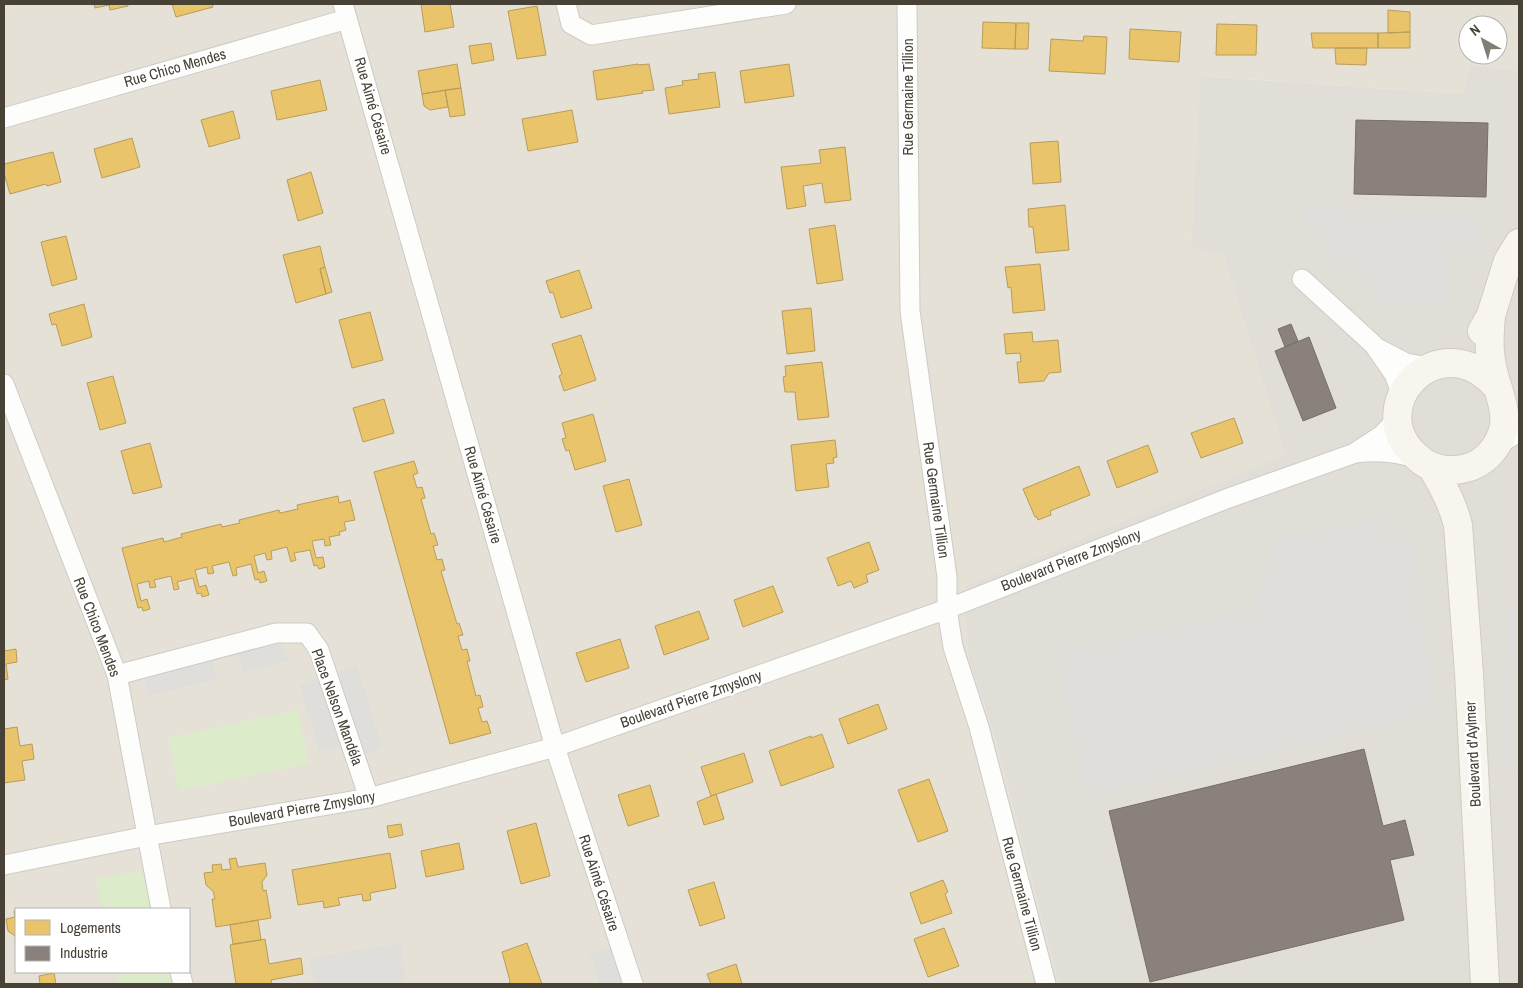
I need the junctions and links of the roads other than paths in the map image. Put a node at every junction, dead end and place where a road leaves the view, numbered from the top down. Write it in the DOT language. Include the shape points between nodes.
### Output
graph roads {
  1 [pos="566,4"];
  2 [pos="786,4"];
  3 [pos="907,4"];
  4 [pos="345,11"];
  5 [pos="4,118"];
  6 [pos="1519,243"];
  7 [pos="1302,279"];
  8 [pos="1491,315"];
  9 [pos="1374,345"];
  10 [pos="1441,365"];
  11 [pos="4,384"];
  12 [pos="1505,397"];
  13 [pos="1400,407"];
  14 [pos="1498,447"];
  15 [pos="1355,453"];
  16 [pos="1425,463"];
  17 [pos="1458,525"];
  18 [pos="947,609"];
  19 [pos="117,675"];
  20 [pos="555,748"];
  21 [pos="370,798"];
  22 [pos="147,836"];
  23 [pos="4,865"];
  24 [pos="161,908"];
  25 [pos="633,984"];
  26 [pos="1046,984"];
  27 [pos="1485,984"];
  1 -- 2 [label="street" via="571,24 591,35"];
  3 -- 18 [label="street, Rue Germaine Tillion" via="910,311 947,577"];
  4 -- 5 [label="street, Rue Chico Mendes"];
  4 -- 20 [label="street, Rue Aimé Césaire"];
  6 -- 8 [label="street" via="1508,261"];
  7 -- 9 [label="street"];
  8 -- 10 [label="street" via="1480,337 1467,351"];
  8 -- 12 [label="street" via="1489,343"];
  9 -- 10 [label="street" via="1406,363"];
  9 -- 13 [label="street" via="1394,374"];
  10 -- 12 [label="street" via="1466,365 1478,369"];
  10 -- 13 [label="street" via="1418,374 1410,383"];
  11 -- 19 [label="street, Rue Chico Mendes"];
  12 -- 14 [label="street" via="1505,422"];
  13 -- 15 [label="street, Boulevard Pierre Zmyslony" via="1382,435"];
  13 -- 16 [label="street" via="1399,430 1410,452"];
  14 -- 16 [label="street" via="1468,468 1443,470"];
  14 -- 17 [label="street, Boulevard d'Aylmer" via="1465,492"];
  15 -- 16 [label="street, Boulevard Pierre Zmyslony" via="1390,451"];
  15 -- 18 [label="street, Boulevard Pierre Zmyslony" via="1226,499"];
  16 -- 17 [label="street, Boulevard d'Aylmer" via="1447,492"];
  17 -- 27 [label="street, Boulevard d'Aylmer"];
  18 -- 20 [label="street, Boulevard Pierre Zmyslony"];
  18 -- 26 [label="street, Rue Germaine Tillion" via="953,646 979,728"];
  19 -- 21 [label="street, Place Nelson Mandéla" via="276,633 307,633 319,650"];
  19 -- 22 [label="street, Rue Chico Mendes"];
  20 -- 21 [label="street, Boulevard Pierre Zmyslony"];
  20 -- 25 [label="street, Rue Aimé Césaire"];
  21 -- 22 [label="street, Boulevard Pierre Zmyslony"];
  22 -- 23 [label="street, Boulevard Pierre Zmyslony"];
  22 -- 24 [label="street, Rue Chico Mendes"];
}
